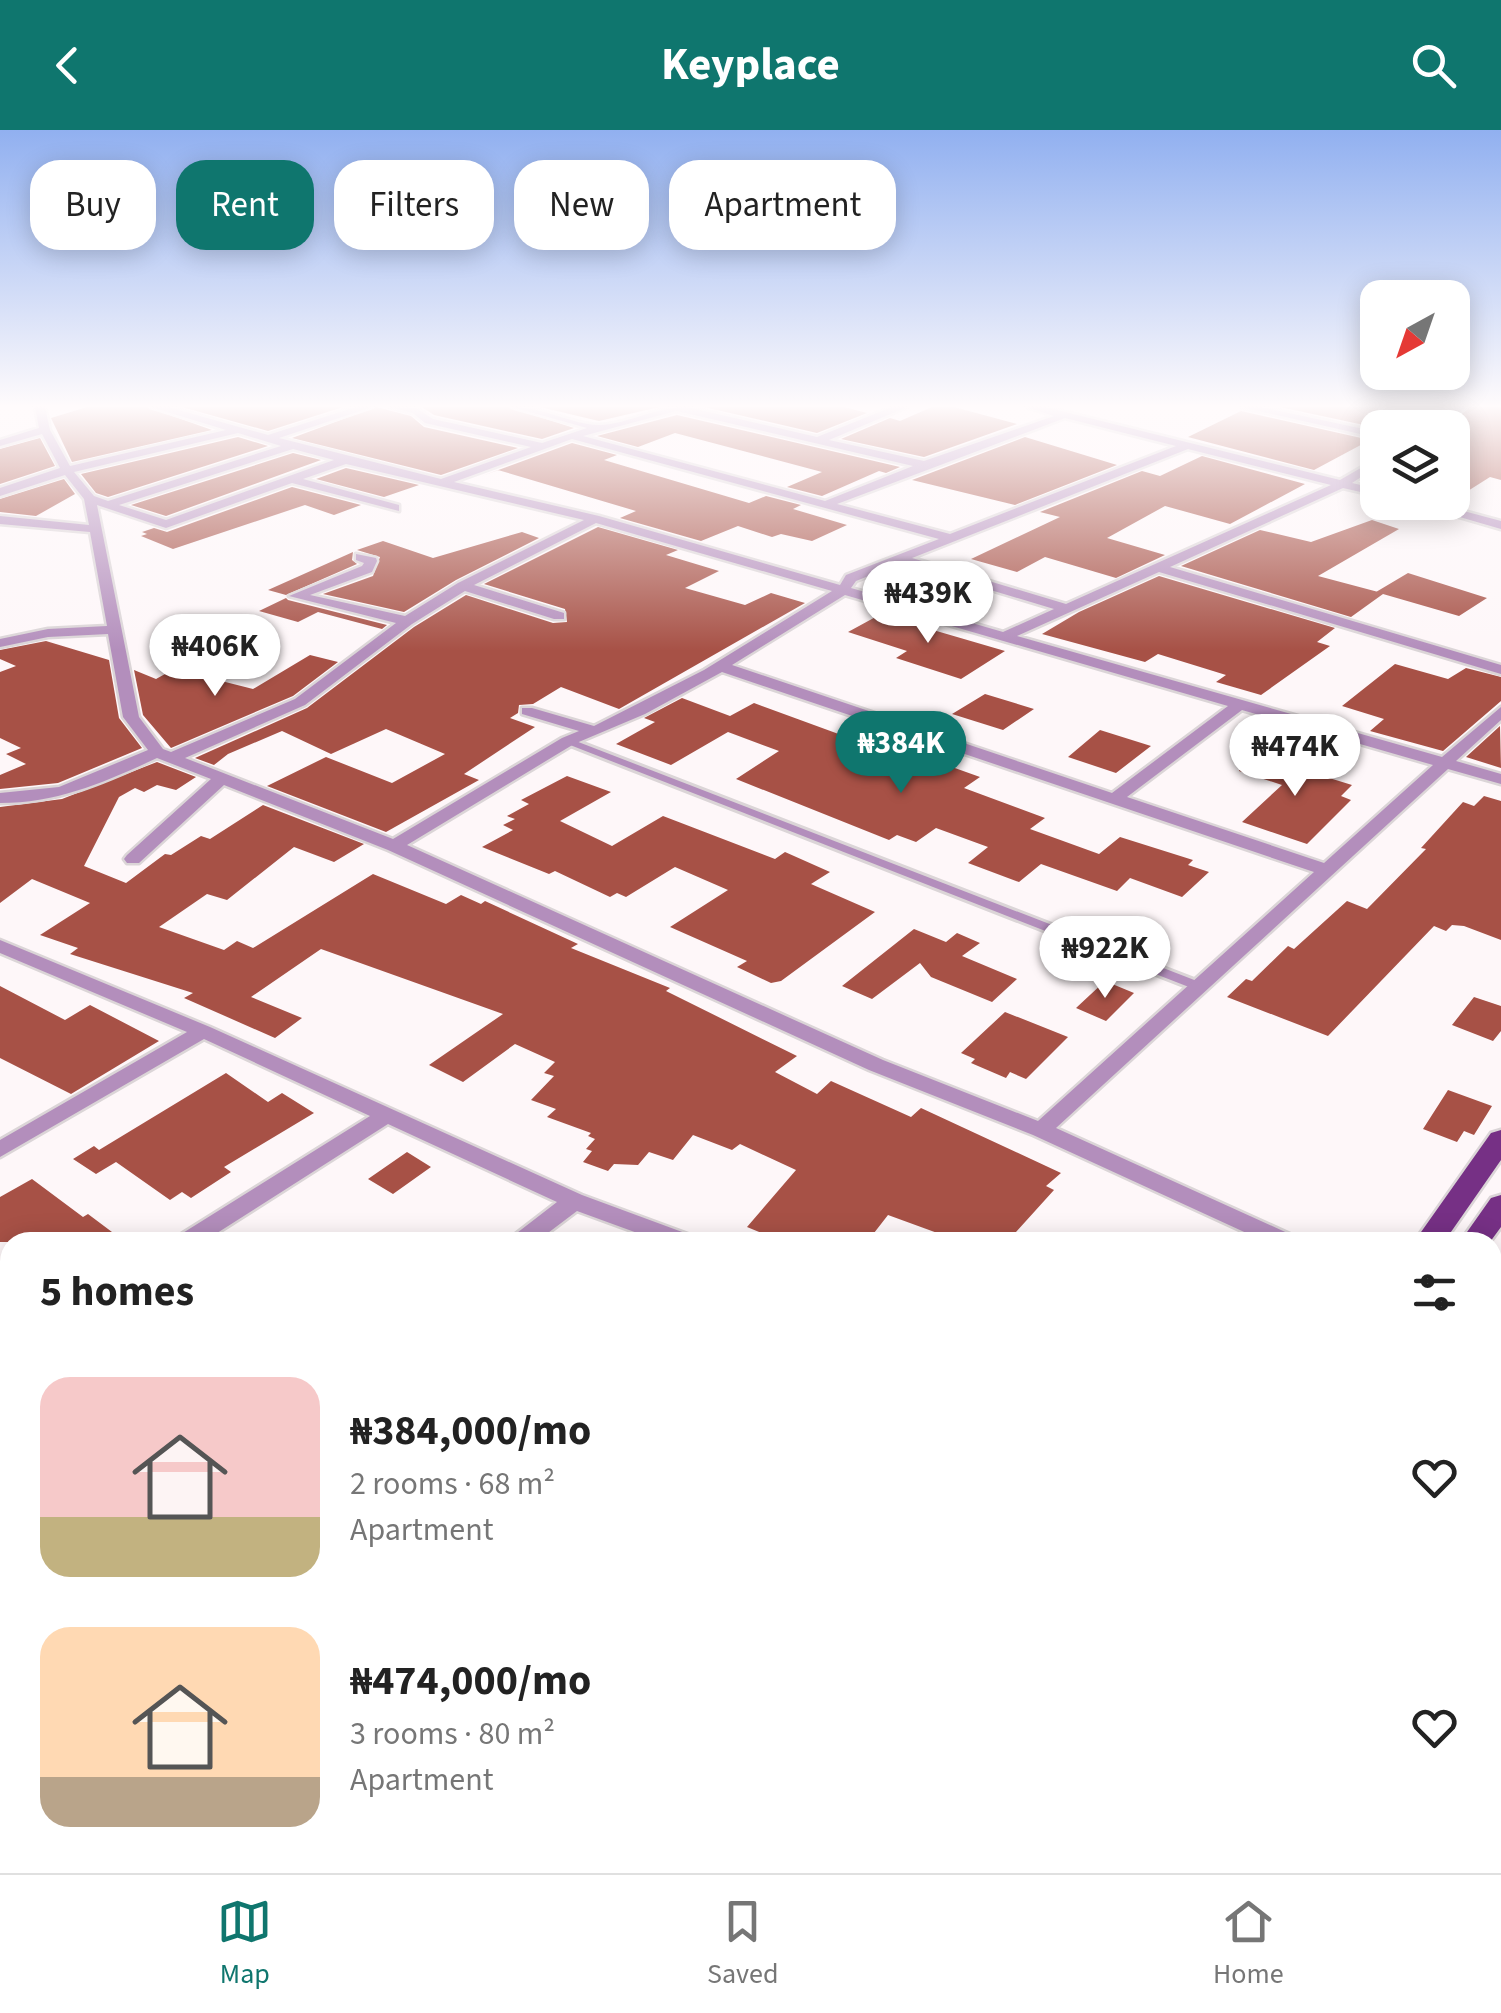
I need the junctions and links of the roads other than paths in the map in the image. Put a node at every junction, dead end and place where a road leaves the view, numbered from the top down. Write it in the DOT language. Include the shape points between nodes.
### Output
graph roads {
  1 [pos="82,488"];
  2 [pos="158,488"];
  3 [pos="271,488"];
  4 [pos="325,488"];
  5 [pos="470,488"];
  6 [pos="768,488"];
  7 [pos="868,488"];
  8 [pos="1077,488"];
  9 [pos="1332,488"];
  10 [pos="90,499"];
  11 [pos="112,503"];
  12 [pos="827,504"];
  13 [pos="395,508"];
  14 [pos="1501,511"];
  15 [pos="1470,517"];
  16 [pos="595,519"];
  17 [pos="0,520"];
  18 [pos="1496,524"];
  19 [pos="94,529"];
  20 [pos="949,538"];
  21 [pos="361,557"];
  22 [pos="901,559"];
  23 [pos="1157,567"];
  24 [pos="463,586"];
  25 [pos="842,591"];
  26 [pos="1063,607"];
  27 [pos="559,616"];
  28 [pos="408,622"];
  29 [pos="114,630"];
  30 [pos="1002,637"];
  31 [pos="0,643"];
  32 [pos="720,666"];
  33 [pos="1501,670"];
  34 [pos="1240,704"];
  35 [pos="528,711"];
  36 [pos="1501,712"];
  37 [pos="596,731"];
  38 [pos="568,741"];
  39 [pos="165,754"];
  40 [pos="1446,763"];
  41 [pos="223,777"];
  42 [pos="1501,778"];
  43 [pos="0,798"];
  44 [pos="1113,800"];
  45 [pos="394,846"];
  46 [pos="133,859"];
  47 [pos="1326,870"];
  48 [pos="0,946"];
  49 [pos="1198,986"];
  50 [pos="203,1030"];
  51 [pos="386,1116"];
  52 [pos="1041,1130"];
  53 [pos="1501,1139"];
  54 [pos="2,1146"];
  55 [pos="574,1202"];
  56 [pos="1501,1205"];
  57 [pos="202,1232"];
  58 [pos="534,1232"];
  59 [pos="657,1232"];
  60 [pos="1264,1232"];
  61 [pos="1435,1232"];
  62 [pos="1482,1232"];
  1 -- 10 [label="street"];
  2 -- 11 [label="street"];
  3 -- 11 [label="street" via="166,524"];
  4 -- 13 [label="street"];
  5 -- 16 [label="street"];
  6 -- 12 [label="street"];
  7 -- 12 [label="street"];
  8 -- 20 [label="street"];
  9 -- 23 [label="street"];
  10 -- 11 [label="street"];
  10 -- 19 [label="street"];
  12 -- 20 [label="street"];
  14 -- 18 [label="street"];
  15 -- 18 [label="street"];
  16 -- 24 [label="street"];
  16 -- 25 [label="street"];
  17 -- 19 [label="street"];
  19 -- 29 [label="street"];
  20 -- 22 [label="street"];
  21 -- 28 [label="street" via="371,561 367,570 296,596"];
  22 -- 25 [label="street" via="851,578"];
  22 -- 26 [label="street"];
  23 -- 26 [label="street"];
  23 -- 33 [label="street"];
  24 -- 27 [label="street"];
  24 -- 28 [label="street"];
  25 -- 30 [label="street"];
  25 -- 32 [label="street"];
  26 -- 30 [label="street"];
  28 -- 39 [label="street" via="300,702"];
  29 -- 31 [label="street"];
  29 -- 39 [label="street" via="131,717"];
  30 -- 34 [label="street"];
  32 -- 37 [label="street"];
  32 -- 44 [label="street"];
  34 -- 40 [label="street"];
  34 -- 44 [label="street"];
  35 -- 37 [label="street"];
  36 -- 40 [label="street"];
  37 -- 38 [label="street"];
  38 -- 45 [label="street"];
  38 -- 49 [label="lane"];
  39 -- 41 [label="street"];
  39 -- 43 [label="street" via="64,794"];
  40 -- 42 [label="street"];
  40 -- 47 [label="street"];
  41 -- 45 [label="street"];
  41 -- 46 [label="street"];
  44 -- 47 [label="street"];
  45 -- 52 [label="street" via="876,1064"];
  47 -- 49 [label="street"];
  48 -- 50 [label="street"];
  49 -- 52 [label="street"];
  50 -- 51 [label="street"];
  50 -- 54 [label="street"];
  51 -- 55 [label="street"];
  51 -- 57 [label="street"];
  52 -- 60 [label="street"];
  53 -- 61 [label="main road"];
  55 -- 58 [label="street"];
  55 -- 59 [label="street"];
  56 -- 62 [label="main road"];
}
